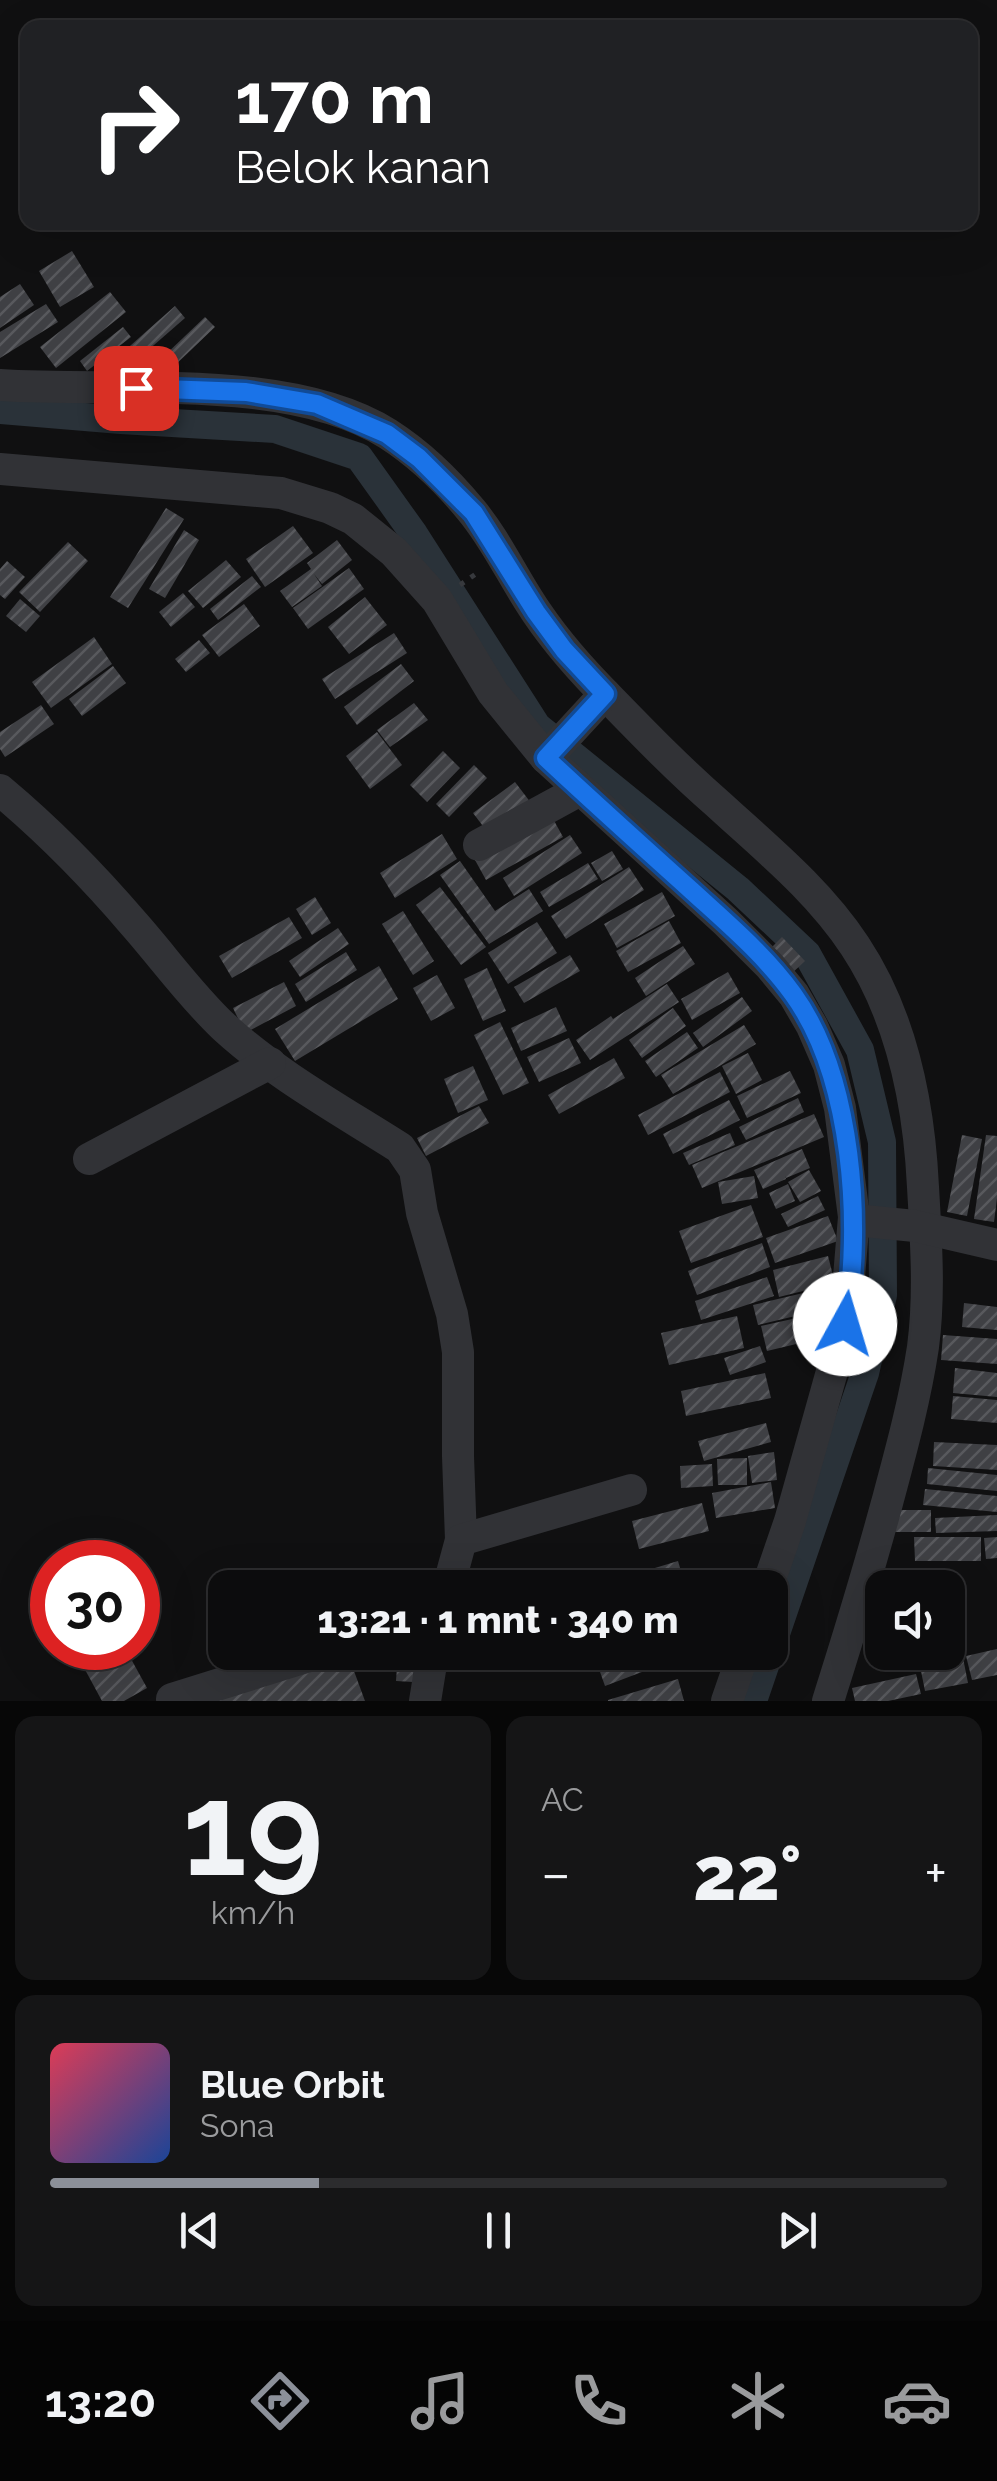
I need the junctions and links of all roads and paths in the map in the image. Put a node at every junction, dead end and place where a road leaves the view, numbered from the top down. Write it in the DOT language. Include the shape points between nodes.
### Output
graph roads {
  1 [pos="0,385"];
  2 [pos="0,469"];
  3 [pos="489,565"];
  4 [pos="459,586"];
  5 [pos="599,701"];
  6 [pos="552,751"];
  7 [pos="0,790"];
  8 [pos="580,790"];
  9 [pos="479,846"];
  10 [pos="270,1064"];
  11 [pos="89,1158"];
  12 [pos="862,1221"];
  13 [pos="920,1227"];
  14 [pos="997,1245"];
  15 [pos="631,1490"];
  16 [pos="461,1540"];
  17 [pos="453,1570"];
  18 [pos="773,1570"];
  19 [pos="266,1670"];
  20 [pos="430,1670"];
  21 [pos="738,1670"];
  22 [pos="172,1700"];
  23 [pos="424,1701"];
  24 [pos="728,1701"];
  25 [pos="828,1701"];
  1 -- 5 [label="street" via="246,392 317,404 387,434 474,513"];
  2 -- 6 [label="street" via="281,493 353,519 437,600 493,693"];
  3 -- 4 [label="path"];
  5 -- 6 [label="street"];
  5 -- 13 [label="street" via="771,850 856,947 906,1060 921,1139"];
  6 -- 8 [label="street"];
  7 -- 10 [label="street" via="88,872 202,1004"];
  8 -- 9 [label="street"];
  8 -- 12 [label="street" via="726,922 794,995 829,1064"];
  10 -- 11 [label="street"];
  10 -- 16 [label="street" via="400,1148 415,1170 458,1352"];
  12 -- 13 [label="street"];
  12 -- 18 [label="street" via="845,1324"];
  13 -- 14 [label="street"];
  13 -- 25 [label="street" via="927,1295 923,1346 905,1438"];
  15 -- 16 [label="street"];
  16 -- 17 [label="street"];
  19 -- 22 [label="street"];
  20 -- 23 [label="street"];
  21 -- 24 [label="street"];
}
